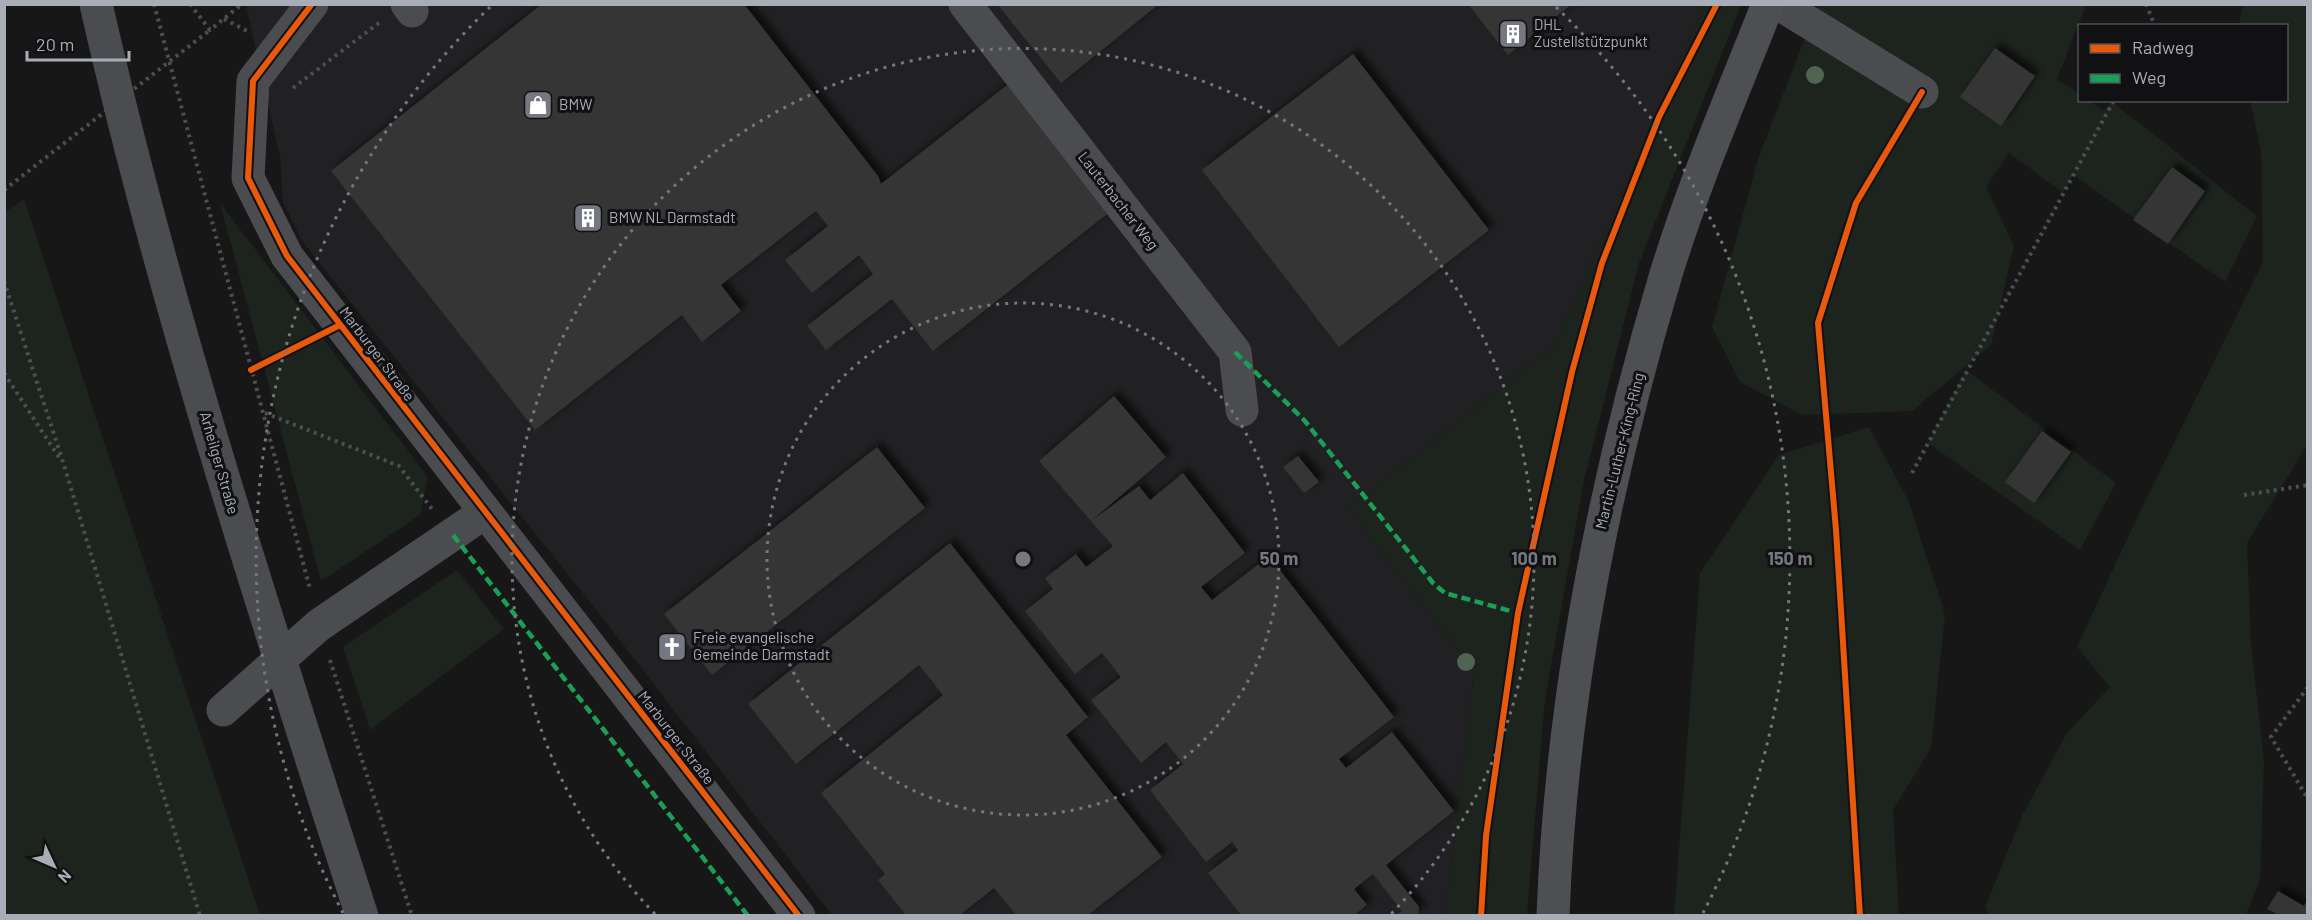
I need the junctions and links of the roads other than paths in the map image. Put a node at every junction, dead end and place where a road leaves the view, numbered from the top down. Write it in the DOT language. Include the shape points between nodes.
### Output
graph roads {
  1 [pos="96,4"];
  2 [pos="312,4"];
  3 [pos="965,4"];
  4 [pos="1768,4"];
  5 [pos="1779,4"];
  6 [pos="1922,92"];
  7 [pos="1242,410"];
  8 [pos="484,513"];
  9 [pos="280,659"];
  10 [pos="223,710"];
  11 [pos="362,915"];
  12 [pos="799,915"];
  13 [pos="1553,915"];
  1 -- 9 [label="street, Arheilger Straße" via="129,146 221,472"];
  2 -- 8 [label="street, Marburger Straße" via="254,81 248,178 287,256"];
  3 -- 7 [label="street, Lauterbacher Weg" via="1235,352"];
  4 -- 13 [label="main road, Martin-Luther-King-Ring" via="1667,272 1629,408 1599,536 1571,697"];
  5 -- 6 [label="street"];
  8 -- 9 [label="street" via="319,625"];
  8 -- 12 [label="street, Marburger Straße"];
  9 -- 10 [label="street"];
  9 -- 11 [label="street, Arheilger Straße"];
}
